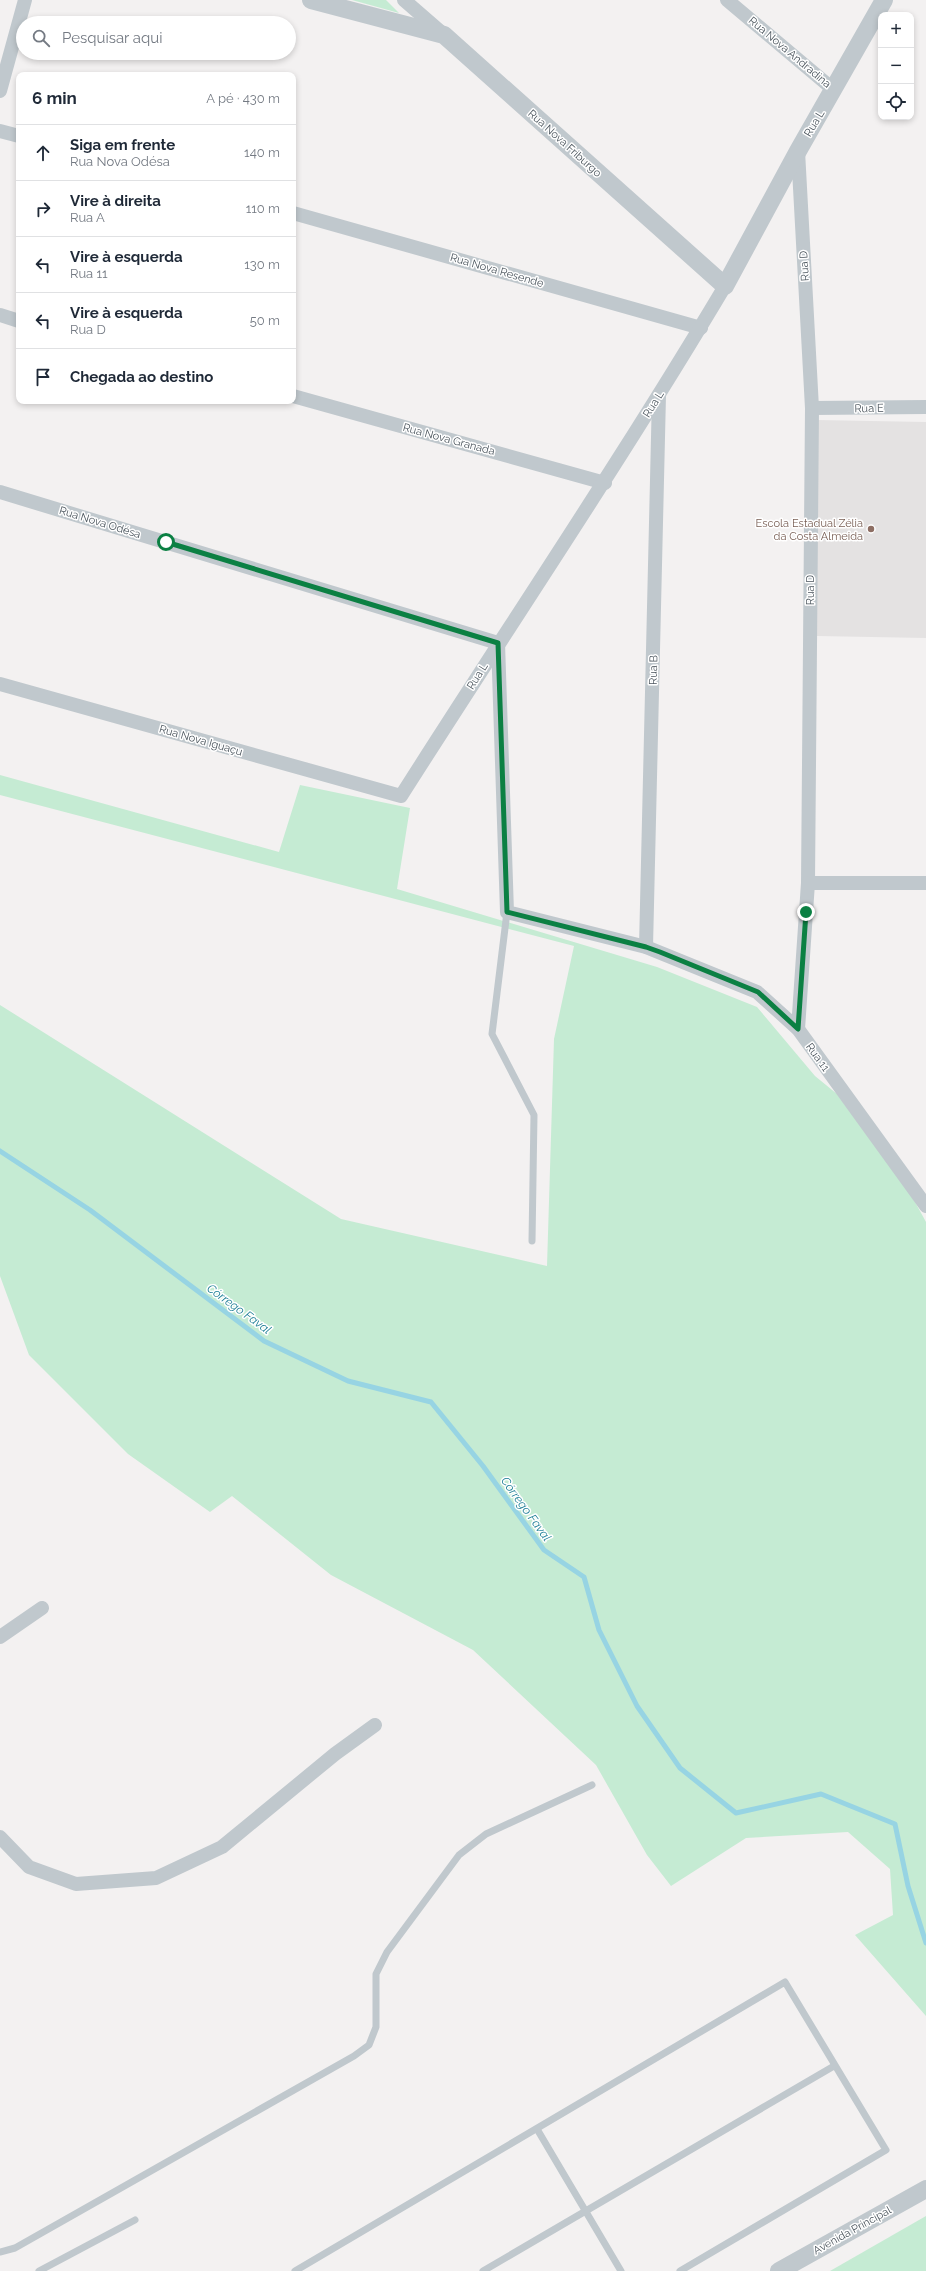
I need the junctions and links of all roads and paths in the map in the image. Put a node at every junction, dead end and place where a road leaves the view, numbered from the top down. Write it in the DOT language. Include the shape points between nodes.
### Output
graph roads {
  1 [pos="25,0"];
  2 [pos="312,0"];
  3 [pos="404,0"];
  4 [pos="726,0"];
  5 [pos="884,0"];
  6 [pos="21,16"];
  7 [pos="16,33"];
  8 [pos="444,35"];
  9 [pos="834,90"];
  10 [pos="0,91"];
  11 [pos="0,131"];
  12 [pos="16,135"];
  13 [pos="798,151"];
  14 [pos="296,214"];
  15 [pos="725,286"];
  16 [pos="0,315"];
  17 [pos="16,320"];
  18 [pos="701,328"];
  19 [pos="659,394"];
  20 [pos="296,397"];
  21 [pos="926,407"];
  22 [pos="812,408"];
  23 [pos="605,483"];
  24 [pos="0,492"];
  25 [pos="498,643"];
  26 [pos="0,684"];
  27 [pos="401,796"];
  28 [pos="808,883"];
  29 [pos="926,883"];
  30 [pos="507,912"];
  31 [pos="646,947"];
  32 [pos="798,1029"];
  33 [pos="926,1206"];
  34 [pos="532,1241"];
  35 [pos="42,1608"];
  36 [pos="0,1637"];
  37 [pos="375,1725"];
  38 [pos="592,1785"];
  39 [pos="0,1837"];
  40 [pos="834,2066"];
  41 [pos="537,2129"];
  42 [pos="926,2189"];
  43 [pos="586,2212"];
  44 [pos="135,2220"];
  45 [pos="0,2252"];
  46 [pos="40,2271"];
  47 [pos="295,2271"];
  48 [pos="483,2271"];
  49 [pos="621,2271"];
  50 [pos="680,2271"];
  51 [pos="779,2271"];
  1 -- 6 [label="street"];
  2 -- 8 [label="street"];
  3 -- 8 [label="street, Rua Nova Friburgo"];
  4 -- 9 [label="street, Rua Nova Andradina"];
  5 -- 9 [label="street, Rua L"];
  7 -- 10 [label="street"];
  8 -- 15 [label="street, Rua Nova Friburgo"];
  9 -- 13 [label="street, Rua L"];
  11 -- 12 [label="street"];
  13 -- 15 [label="street, Rua L"];
  13 -- 22 [label="street, Rua D"];
  14 -- 18 [label="street, Rua Nova Resende"];
  15 -- 18 [label="street, Rua L"];
  16 -- 17 [label="street"];
  18 -- 19 [label="street, Rua L"];
  19 -- 23 [label="street, Rua L"];
  19 -- 31 [label="street, Rua B"];
  20 -- 23 [label="street, Rua Nova Granada"];
  21 -- 22 [label="street, Rua E"];
  22 -- 28 [label="street, Rua D"];
  23 -- 25 [label="street, Rua L"];
  24 -- 25 [label="street, Rua Nova Odésa"];
  25 -- 27 [label="street, Rua L"];
  25 -- 30 [label="street"];
  26 -- 27 [label="street, Rua Nova Iguaçu"];
  28 -- 29 [label="street"];
  28 -- 32 [label="street, Rua D"];
  30 -- 31 [label="street, Rua 11"];
  30 -- 34 [label="lane" via="492,1034 534,1115"];
  31 -- 32 [label="street, Rua 11" via="758,992"];
  32 -- 33 [label="street, Rua 11"];
  35 -- 36 [label="street"];
  37 -- 39 [label="street" via="334,1754 222,1847 156,1878 76,1884 29,1867"];
  38 -- 45 [label="lane" via="486,1834 459,1855 387,1952 376,1974 376,2027 369,2045 354,2056 15,2248"];
  40 -- 41 [label="lane" via="785,1982"];
  40 -- 43 [label="lane"];
  40 -- 50 [label="lane" via="886,2150"];
  41 -- 43 [label="lane"];
  41 -- 47 [label="lane"];
  42 -- 51 [label="street, Avenida Principal"];
  43 -- 48 [label="lane"];
  43 -- 49 [label="lane"];
  44 -- 46 [label="lane"];
}
